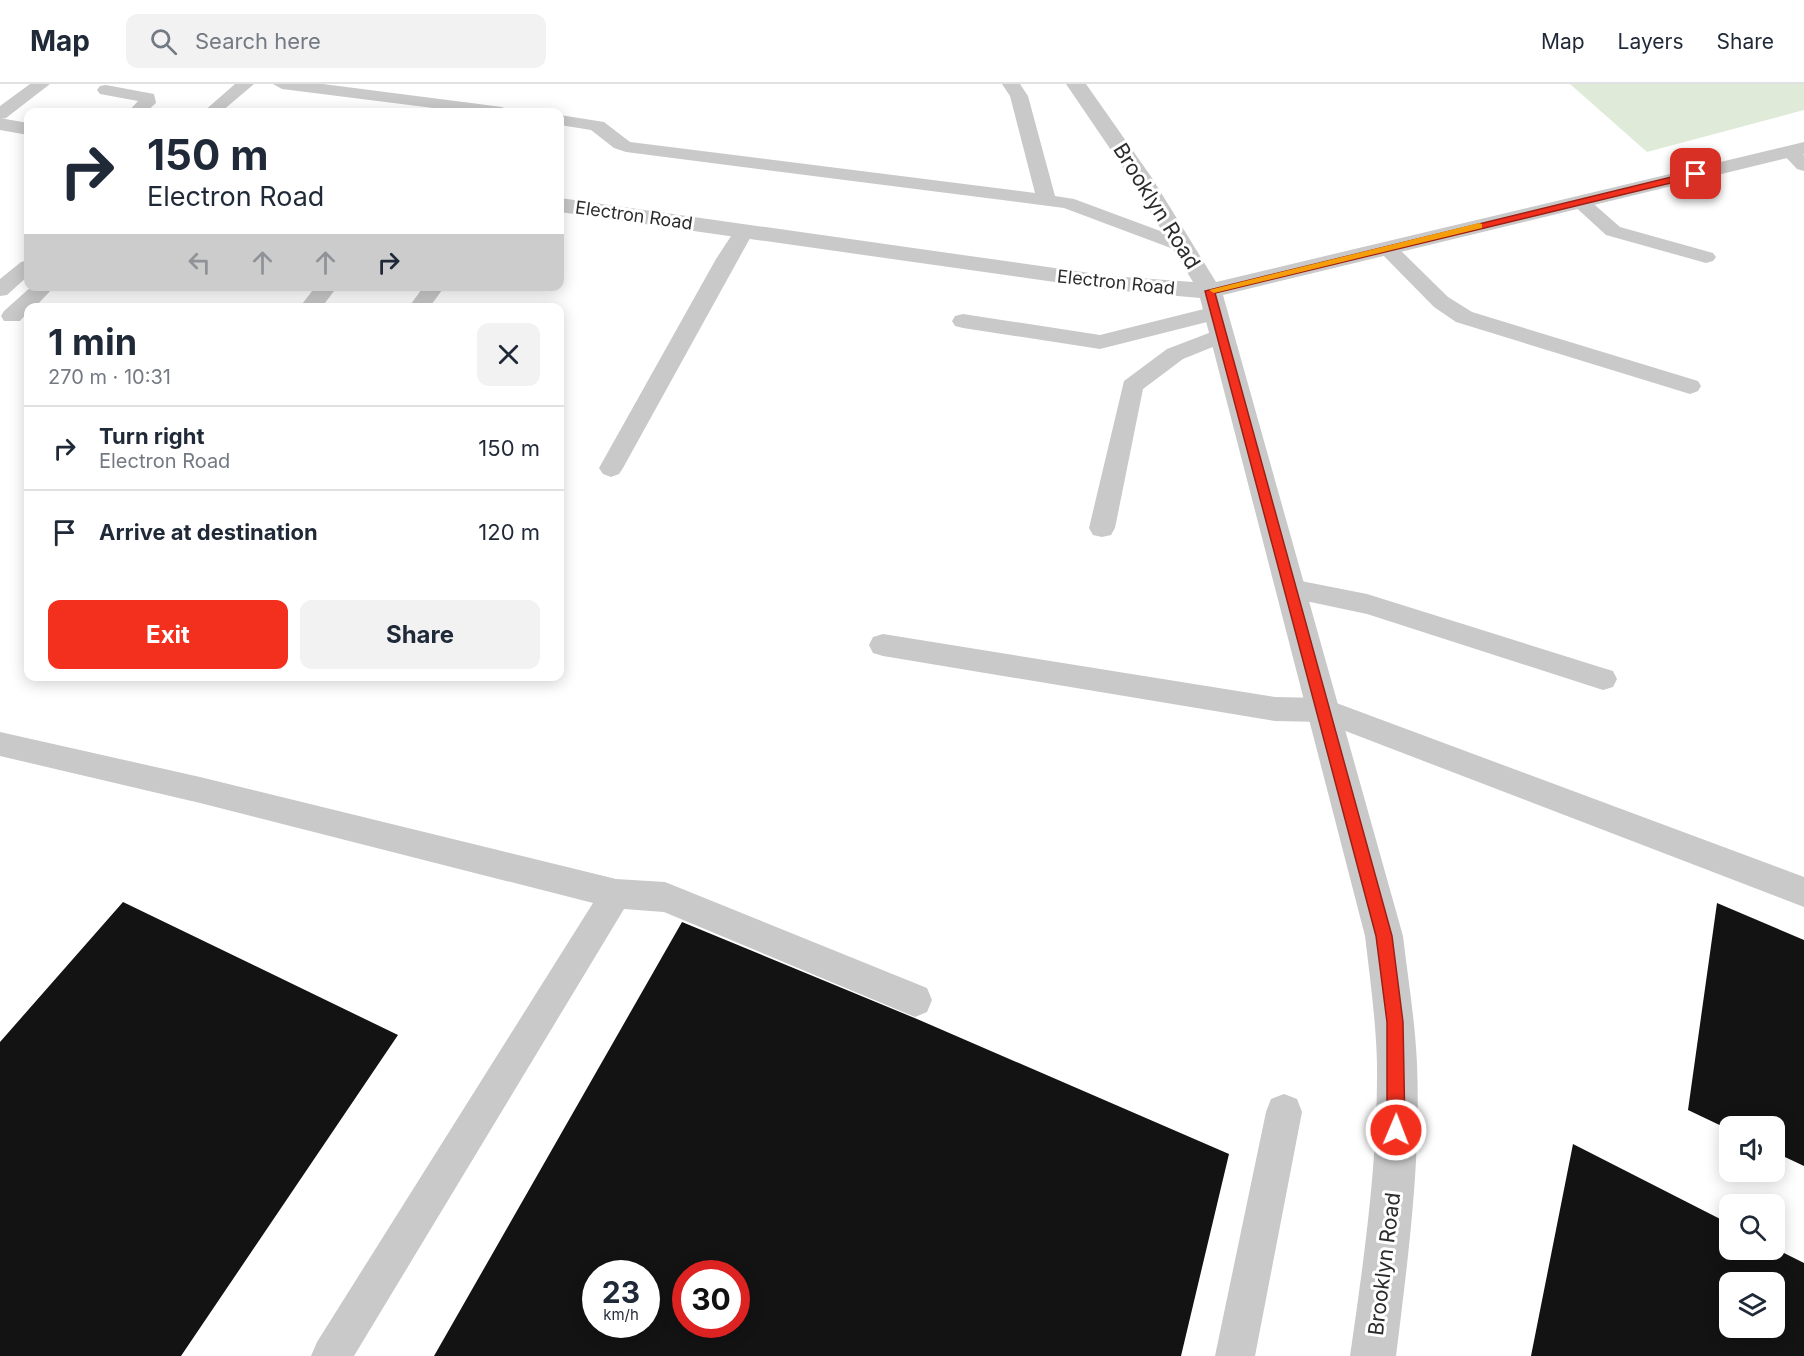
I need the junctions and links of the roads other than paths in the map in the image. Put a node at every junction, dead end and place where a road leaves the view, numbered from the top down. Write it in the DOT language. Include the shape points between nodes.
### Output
graph roads {
  1 [pos="41,84"];
  2 [pos="245,84"];
  3 [pos="282,84"];
  4 [pos="1011,84"];
  5 [pos="1076,84"];
  6 [pos="106,90"];
  7 [pos="141,108"];
  8 [pos="216,108"];
  9 [pos="471,108"];
  10 [pos="0,114"];
  11 [pos="564,120"];
  12 [pos="0,124"];
  13 [pos="24,128"];
  14 [pos="1799,155"];
  15 [pos="1047,201"];
  16 [pos="1580,202"];
  17 [pos="564,206"];
  18 [pos="744,231"];
  19 [pos="1182,246"];
  20 [pos="1387,249"];
  21 [pos="1706,257"];
  22 [pos="24,269"];
  23 [pos="0,290"];
  24 [pos="40,291"];
  25 [pos="324,291"];
  26 [pos="431,291"];
  27 [pos="27,303"];
  28 [pos="313,303"];
  29 [pos="422,303"];
  30 [pos="24,306"];
  31 [pos="1216,313"];
  32 [pos="13,316"];
  33 [pos="963,321"];
  34 [pos="1690,386"];
  35 [pos="611,468"];
  36 [pos="1102,528"];
  37 [pos="1291,589"];
  38 [pos="883,645"];
  39 [pos="1603,679"];
  40 [pos="1323,710"];
  41 [pos="0,744"];
  42 [pos="1804,892"];
  43 [pos="616,894"];
  44 [pos="915,1000"];
  45 [pos="1284,1112"];
  46 [pos="332,1356"];
  47 [pos="1234,1356"];
  48 [pos="1374,1356"];
  1 -- 10 [label="lane"];
  2 -- 8 [label="lane"];
  3 -- 9 [label="lane"];
  4 -- 15 [label="lane" via="1019,96"];
  5 -- 19 [label="street, Brooklyn Road"];
  6 -- 7 [label="lane" via="148,98"];
  11 -- 15 [label="lane" via="593,124 607,130 614,141 626,147"];
  12 -- 13 [label="street"];
  14 -- 16 [label="street, Electron Road"];
  15 -- 19 [label="lane" via="1067,203"];
  16 -- 20 [label="street, Electron Road"];
  16 -- 21 [label="lane" via="1613,231"];
  17 -- 18 [label="street, Electron Road"];
  18 -- 31 [label="street, Electron Road" via="1111,283"];
  18 -- 35 [label="lane"];
  19 -- 31 [label="street, Brooklyn Road"];
  20 -- 31 [label="street, Electron Road"];
  20 -- 34 [label="lane" via="1441,302 1464,317"];
  22 -- 23 [label="lane"];
  24 -- 27 [label="lane"];
  25 -- 28 [label="lane"];
  26 -- 29 [label="lane"];
  30 -- 32 [label="lane"];
  31 -- 33 [label="lane" via="1100,342"];
  31 -- 36 [label="lane" via="1175,354 1132,386"];
  31 -- 37 [label="street, Brooklyn Road"];
  37 -- 39 [label="lane" via="1367,604"];
  37 -- 40 [label="street, Brooklyn Road"];
  38 -- 40 [label="lane" via="1275,709"];
  40 -- 42 [label="lane"];
  40 -- 48 [label="street, Brooklyn Road" via="1384,936 1395,1022 1397,1110 1392,1209"];
  41 -- 43 [label="lane"];
  43 -- 44 [label="lane" via="665,897"];
  43 -- 46 [label="lane"];
  45 -- 47 [label="lane"];
}
